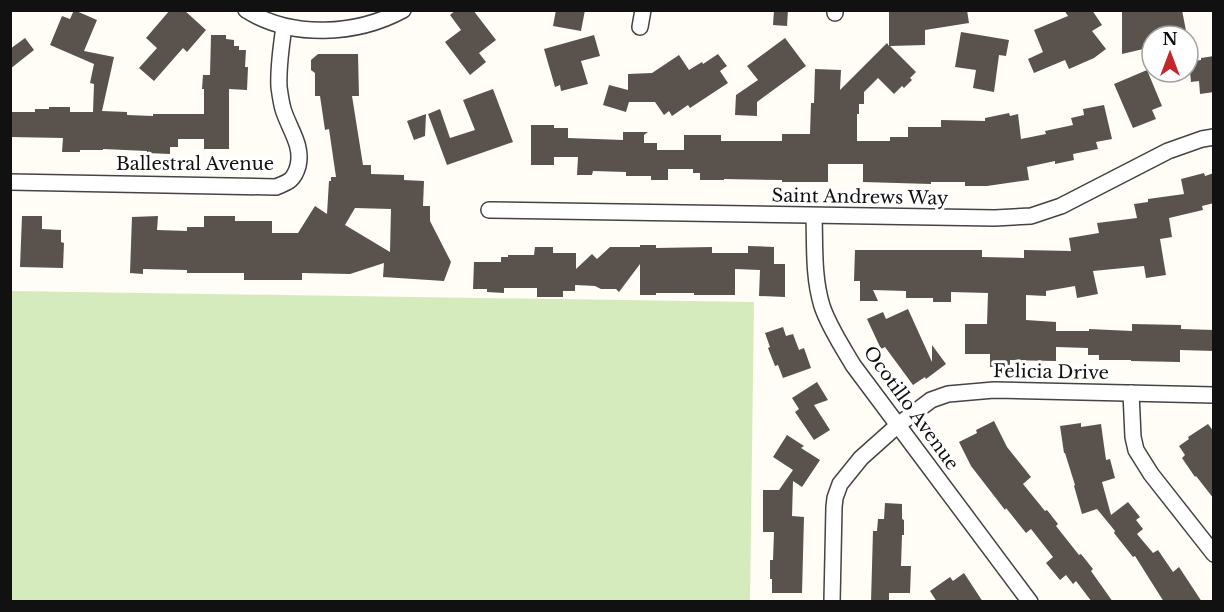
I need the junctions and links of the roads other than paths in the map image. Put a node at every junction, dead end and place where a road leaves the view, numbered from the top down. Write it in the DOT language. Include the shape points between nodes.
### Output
graph roads {
  1 [pos="246,10"];
  2 [pos="403,10"];
  3 [pos="643,10"];
  4 [pos="284,27"];
  5 [pos="640,27"];
  6 [pos="1214,137"];
  7 [pos="10,182"];
  8 [pos="489,210"];
  9 [pos="814,216"];
  10 [pos="1131,393"];
  11 [pos="1214,395"];
  12 [pos="898,425"];
  13 [pos="1214,554"];
  14 [pos="832,602"];
  15 [pos="1030,602"];
  1 -- 4 [label="street"];
  2 -- 4 [label="street" via="352,28"];
  3 -- 5 [label="street"];
  4 -- 7 [label="street, Ballestral Avenue" via="279,88 300,158 288,183 276,187"];
  6 -- 9 [label="street, Saint Andrews Way" via="1168,151 1061,206 1031,216"];
  8 -- 9 [label="street, Saint Andrews Way"];
  9 -- 12 [label="street, Ocotillo Avenue" via="816,276 830,325 853,365"];
  10 -- 11 [label="street, Felicia Drive"];
  10 -- 12 [label="street, Felicia Drive" via="994,390 948,394 931,400"];
  10 -- 13 [label="street" via="1136,450 1150,474"];
  12 -- 14 [label="street, Felicia Drive" via="861,458 837,491"];
  12 -- 15 [label="street, Ocotillo Avenue"];
}
